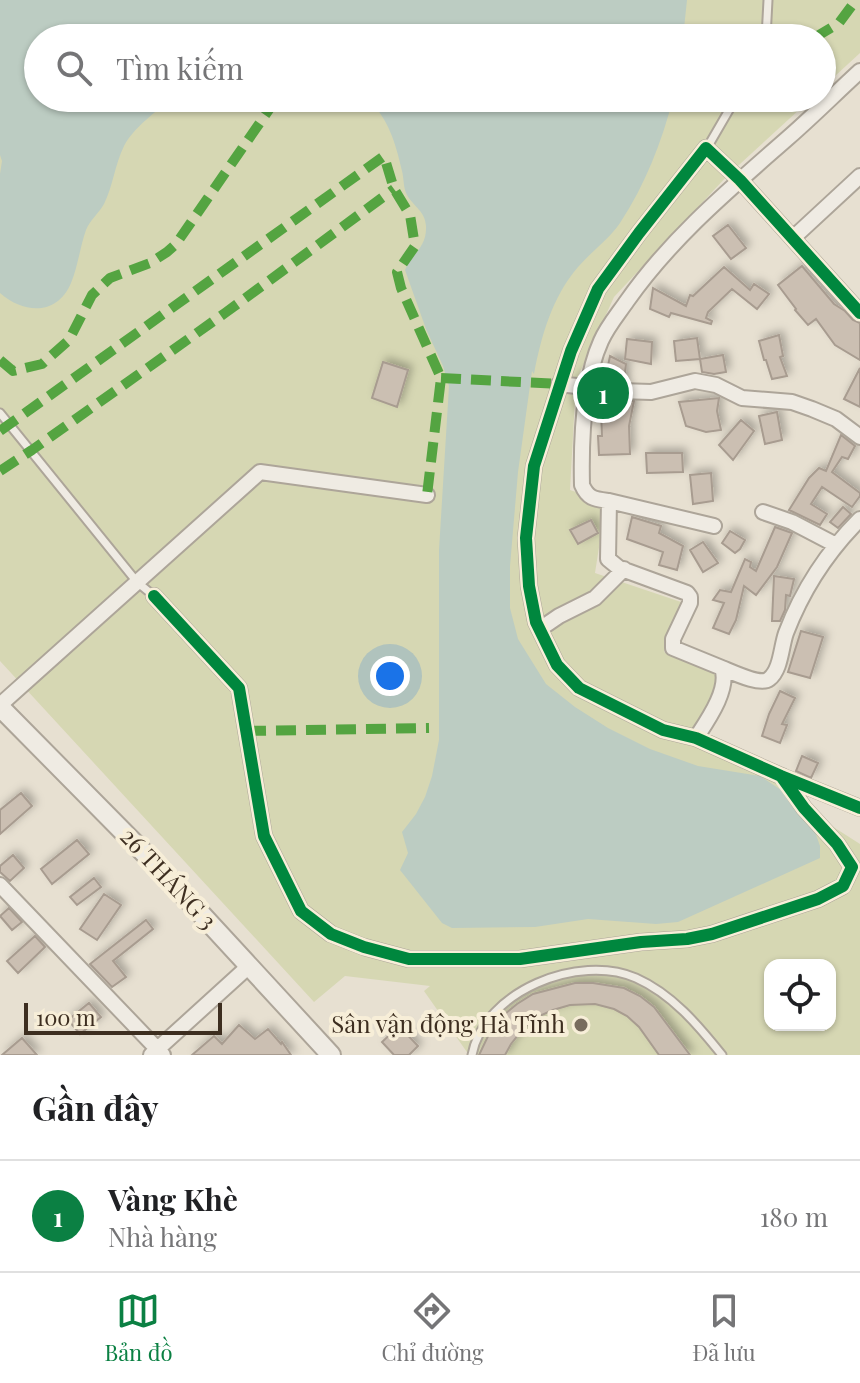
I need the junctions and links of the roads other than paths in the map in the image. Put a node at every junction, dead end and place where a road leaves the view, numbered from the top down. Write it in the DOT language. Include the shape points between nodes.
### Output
graph roads {
  1 [pos="768,0"];
  2 [pos="767,24"];
  3 [pos="860,71"];
  4 [pos="836,93"];
  5 [pos="728,112"];
  6 [pos="816,112"];
  7 [pos="706,148"];
  8 [pos="860,176"];
  9 [pos="740,180"];
  10 [pos="793,238"];
  11 [pos="860,287"];
  12 [pos="850,301"];
  13 [pos="860,313"];
  14 [pos="559,384"];
  15 [pos="587,388"];
  16 [pos="0,413"];
  17 [pos="860,437"];
  18 [pos="427,495"];
  19 [pos="609,501"];
  20 [pos="763,512"];
  21 [pos="860,519"];
  22 [pos="714,526"];
  23 [pos="836,545"];
  24 [pos="624,569"];
  25 [pos="137,582"];
  26 [pos="154,596"];
  27 [pos="540,629"];
  28 [pos="722,668"];
  29 [pos="0,706"];
  30 [pos="696,738"];
  31 [pos="781,776"];
  32 [pos="860,808"];
  33 [pos="0,885"];
  34 [pos="249,966"];
  35 [pos="157,1053"];
  36 [pos="331,1055"];
  37 [pos="472,1055"];
  38 [pos="722,1055"];
  1 -- 2 [label="lane"];
  3 -- 4 [label="street"];
  5 -- 7 [label="lane"];
  6 -- 9 [label="street"];
  7 -- 9 [label="street"];
  7 -- 14 [label="street" via="598,289"];
  8 -- 10 [label="street"];
  9 -- 10 [label="street"];
  9 -- 15 [label="street" via="638,285 601,339"];
  10 -- 12 [label="street"];
  11 -- 12 [label="street"];
  12 -- 13 [label="street"];
  14 -- 15 [label="street"];
  14 -- 27 [label="street" via="534,466 526,538 529,586"];
  15 -- 17 [label="street" via="651,392 695,381 742,398 792,402 836,419"];
  15 -- 19 [label="street" via="582,485 585,494"];
  16 -- 25 [label="lane"];
  18 -- 25 [label="street" via="260,472"];
  19 -- 22 [label="street"];
  19 -- 24 [label="street" via="608,559"];
  20 -- 23 [label="street"];
  21 -- 23 [label="street"];
  23 -- 28 [label="street" via="796,608 769,679 758,681"];
  24 -- 27 [label="street" via="595,598"];
  24 -- 28 [label="street" via="687,593 690,603 673,648"];
  25 -- 26 [label="lane"];
  25 -- 29 [label="street"];
  26 -- 31 [label="street" via="239,688 264,836 301,911 331,934 364,947 409,959 520,959 712,934 818,899 843,886 852,867"];
  27 -- 30 [label="street" via="557,665 579,688 663,730"];
  28 -- 30 [label="street" via="724,684"];
  29 -- 34 [label="street, 26 THÁNG 3"];
  30 -- 31 [label="street"];
  31 -- 32 [label="street"];
  33 -- 35 [label="street"];
  34 -- 35 [label="street"];
  34 -- 36 [label="street, 26 THÁNG 3"];
  37 -- 38 [label="lane" via="500,1005 524,988 561,974 603,970 635,977 673,1001"];
}
